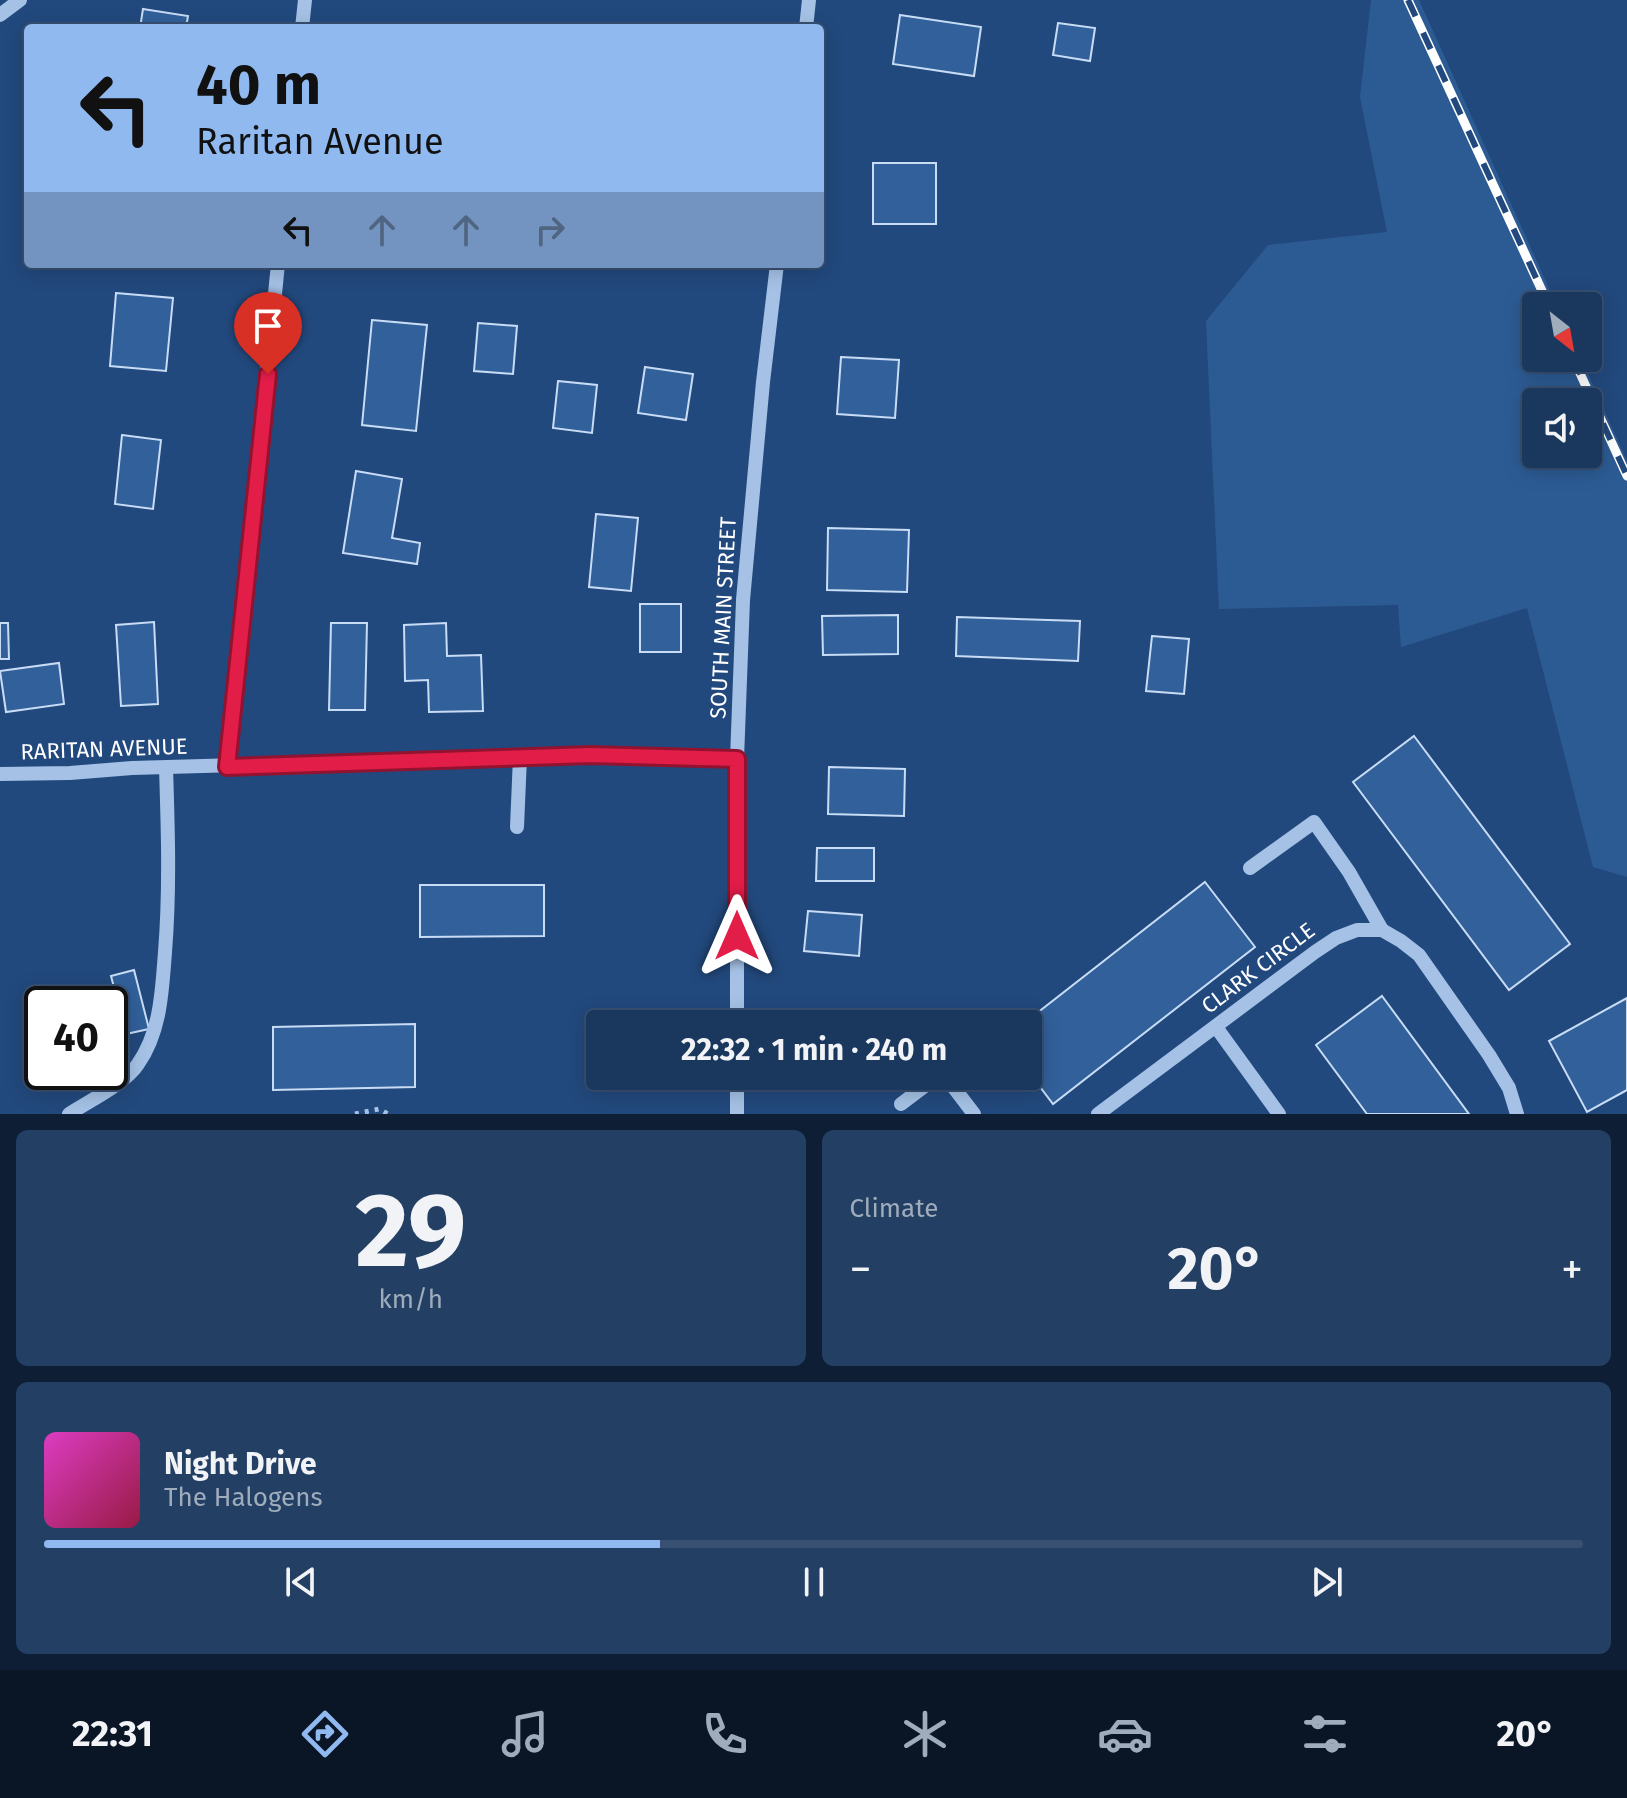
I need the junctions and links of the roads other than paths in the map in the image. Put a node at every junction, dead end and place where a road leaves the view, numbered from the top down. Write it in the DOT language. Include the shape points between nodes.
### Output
graph roads {
  1 [pos="20,0"];
  2 [pos="305,0"];
  3 [pos="809,0"];
  4 [pos="0,15"];
  5 [pos="302,24"];
  6 [pos="806,24"];
  7 [pos="278,268"];
  8 [pos="777,268"];
  9 [pos="520,757"];
  10 [pos="737,759"];
  11 [pos="227,767"];
  12 [pos="166,768"];
  13 [pos="0,774"];
  14 [pos="517,827"];
  15 [pos="1250,868"];
  16 [pos="1382,930"];
  17 [pos="737,1010"];
  18 [pos="1216,1027"];
  19 [pos="737,1090"];
  20 [pos="920,1090"];
  21 [pos="956,1090"];
  22 [pos="901,1104"];
  23 [pos="69,1114"];
  24 [pos="737,1114"];
  25 [pos="974,1114"];
  26 [pos="1098,1114"];
  27 [pos="1279,1114"];
  28 [pos="1517,1114"];
  1 -- 4 [label="street"];
  2 -- 5 [label="street"];
  3 -- 6 [label="street"];
  7 -- 11 [label="street"];
  8 -- 10 [label="street, SOUTH MAIN STREET" via="744,585"];
  9 -- 10 [label="street, RARITAN AVENUE"];
  9 -- 11 [label="street, RARITAN AVENUE"];
  9 -- 14 [label="street"];
  10 -- 17 [label="street, SOUTH MAIN STREET"];
  11 -- 12 [label="street, RARITAN AVENUE"];
  12 -- 13 [label="street, RARITAN AVENUE"];
  12 -- 23 [label="street" via="170,889 161,1003 152,1038 137,1066"];
  15 -- 16 [label="street" via="1314,822"];
  16 -- 18 [label="street, CLARK CIRCLE" via="1357,930 1336,938"];
  16 -- 28 [label="street" via="1419,955 1489,1055"];
  18 -- 26 [label="street, CLARK CIRCLE"];
  18 -- 27 [label="street"];
  19 -- 24 [label="street"];
  20 -- 22 [label="street"];
  21 -- 25 [label="street"];
}
